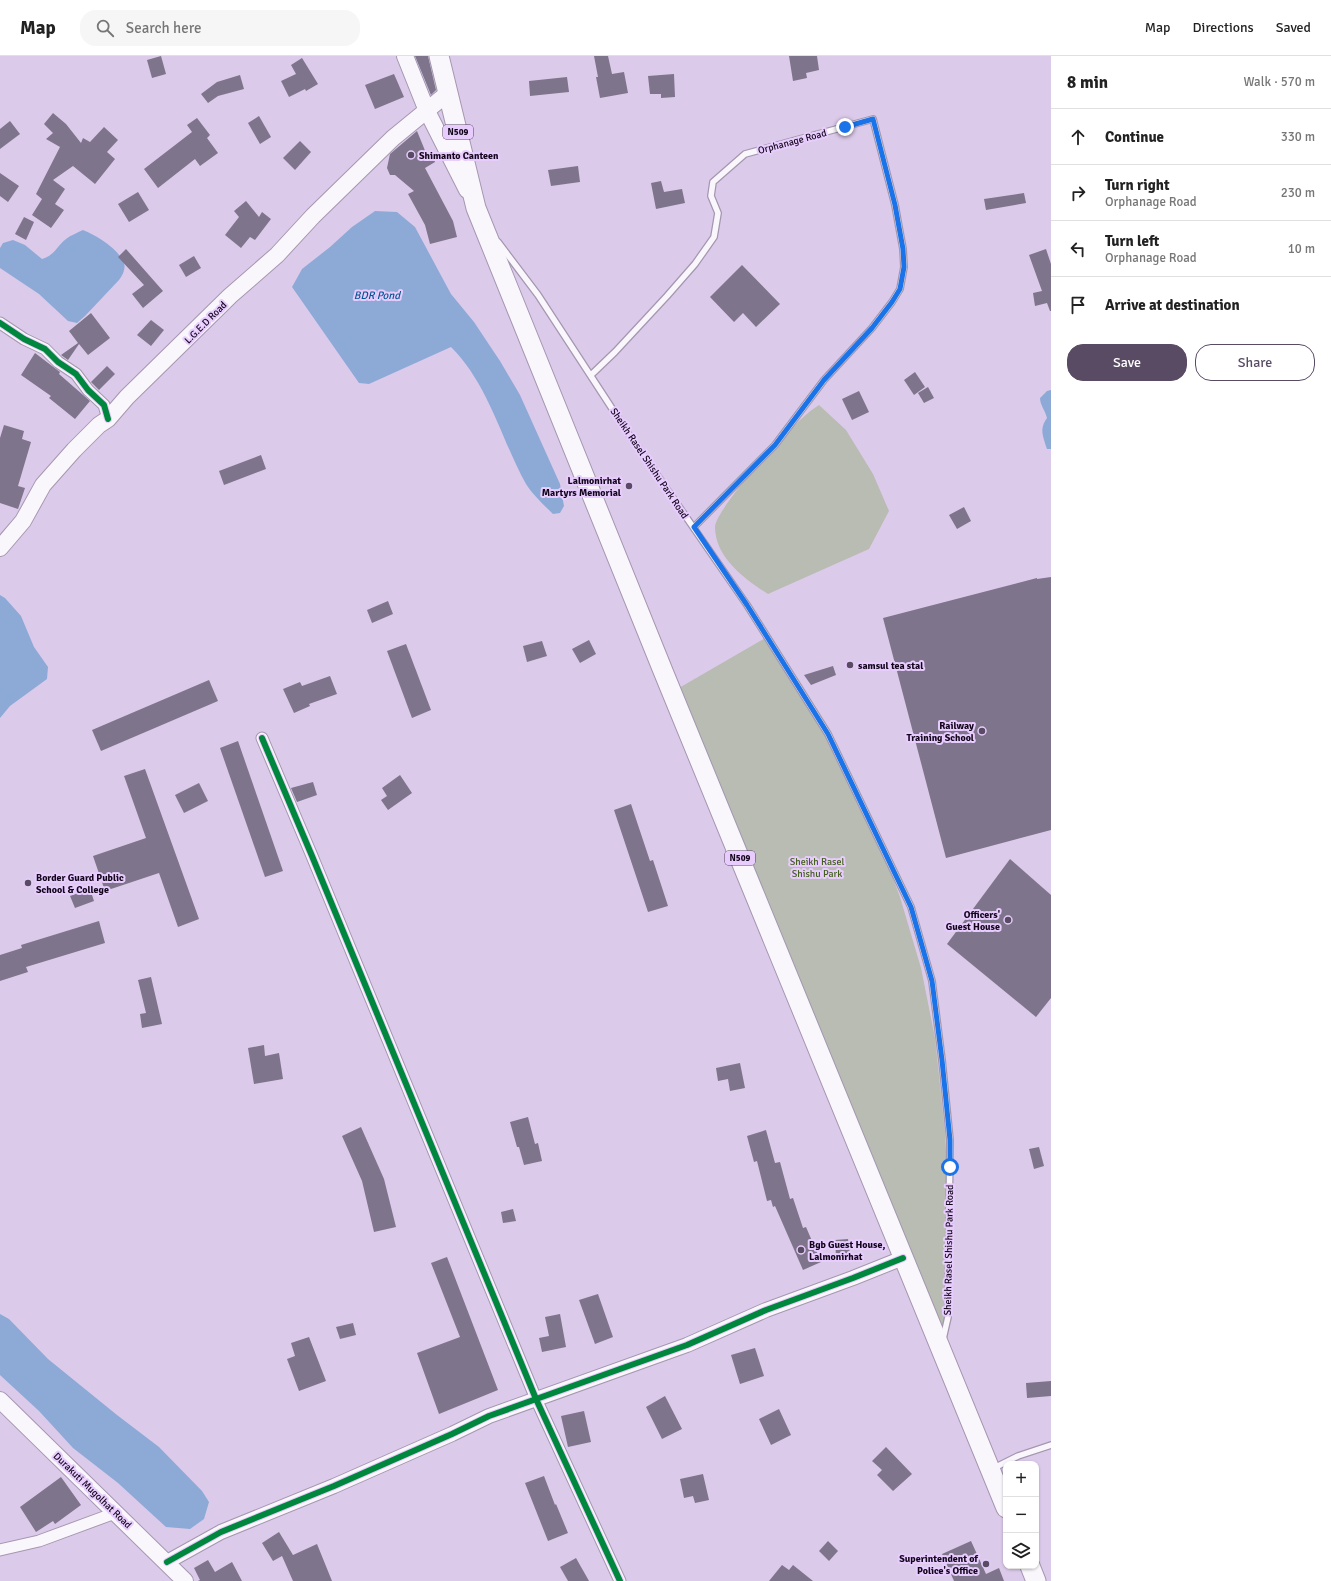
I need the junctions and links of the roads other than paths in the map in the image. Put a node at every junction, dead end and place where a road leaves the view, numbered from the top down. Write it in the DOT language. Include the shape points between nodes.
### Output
graph roads {
  1 [pos="405,56"];
  2 [pos="439,56"];
  3 [pos="448,93"];
  4 [pos="427,111"];
  5 [pos="476,208"];
  6 [pos="483,225"];
  7 [pos="0,323"];
  8 [pos="591,375"];
  9 [pos="108,419"];
  10 [pos="694,527"];
  11 [pos="0,548"];
  12 [pos="262,738"];
  13 [pos="903,1258"];
  14 [pos="940,1348"];
  15 [pos="536,1399"];
  16 [pos="0,1400"];
  17 [pos="1051,1445"];
  18 [pos="990,1470"];
  19 [pos="1003,1501"];
  20 [pos="115,1512"];
  21 [pos="0,1550"];
  22 [pos="167,1562"];
  23 [pos="1031,1569"];
  24 [pos="185,1581"];
  25 [pos="620,1581"];
  26 [pos="1036,1581"];
  1 -- 4 [label="main road"];
  2 -- 3 [label="highway, N509"];
  3 -- 4 [label="main road, L.G.E.D Road"];
  3 -- 5 [label="highway, N509"];
  4 -- 5 [label="main road"];
  4 -- 9 [label="main road, L.G.E.D Road" via="393,138 277,254 230,296 127,397"];
  5 -- 6 [label="highway, N509"];
  6 -- 8 [label="lane, Sheikh Rasel Shishu Park Road" via="511,257"];
  6 -- 13 [label="highway, N509"];
  7 -- 9 [label="street" via="45,349 76,374 104,405"];
  8 -- 10 [label="lane, Sheikh Rasel Shishu Park Road"];
  8 -- 10 [label="lane, Orphanage Road" via="695,264 714,237 718,213 711,196 713,182 744,154 873,119 895,205 903,249 904,267 900,289 872,328 824,380 775,445"];
  9 -- 11 [label="main road, L.G.E.D Road" via="74,450 43,485 23,521"];
  10 -- 14 [label="lane, Sheikh Rasel Shishu Park Road" via="747,605 828,734 911,907 932,981 950,1140 948,1317"];
  12 -- 15 [label="street"];
  13 -- 14 [label="highway, N509"];
  13 -- 15 [label="street" via="766,1310 687,1344"];
  14 -- 18 [label="highway, N509"];
  15 -- 22 [label="street" via="489,1416 334,1486 221,1532"];
  15 -- 25 [label="street"];
  16 -- 20 [label="main road, Durakuti Mugolhat Road"];
  17 -- 18 [label="lane" via="1018,1456"];
  18 -- 19 [label="highway, N509"];
  20 -- 21 [label="street" via="39,1541"];
  20 -- 22 [label="main road, Durakuti Mugolhat Road"];
  22 -- 24 [label="main road, Durakuti Mugolhat Road"];
  23 -- 26 [label="highway"];
}
